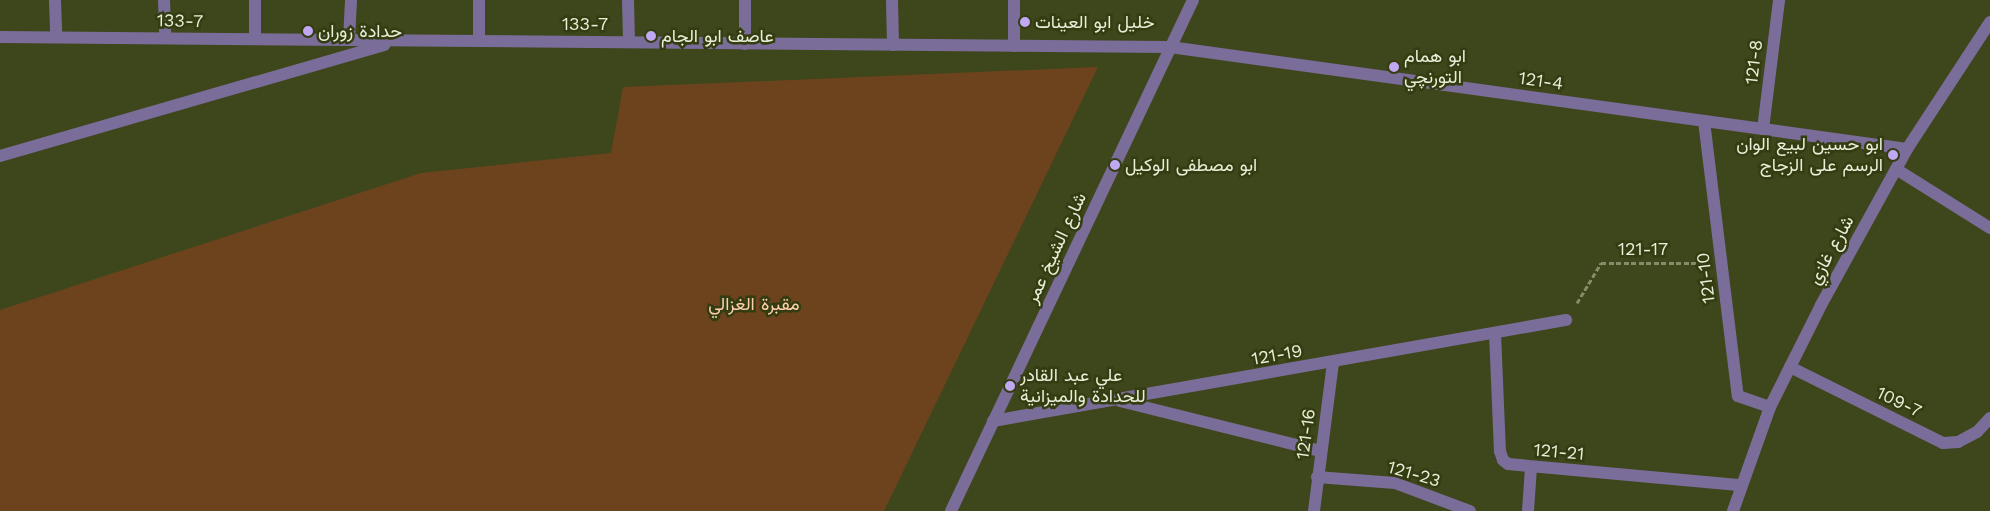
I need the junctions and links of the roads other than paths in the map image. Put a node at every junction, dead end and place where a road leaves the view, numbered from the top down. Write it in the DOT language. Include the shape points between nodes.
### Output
graph roads {
  1 [pos="55,0"];
  2 [pos="164,0"];
  3 [pos="255,0"];
  4 [pos="351,0"];
  5 [pos="479,0"];
  6 [pos="628,0"];
  7 [pos="745,0"];
  8 [pos="892,0"];
  9 [pos="1014,0"];
  10 [pos="1193,0"];
  11 [pos="1779,0"];
  12 [pos="1990,22"];
  13 [pos="0,37"];
  14 [pos="56,37"];
  15 [pos="165,38"];
  16 [pos="255,39"];
  17 [pos="349,40"];
  18 [pos="398,40"];
  19 [pos="479,41"];
  20 [pos="629,42"];
  21 [pos="745,44"];
  22 [pos="893,45"];
  23 [pos="1014,46"];
  24 [pos="1170,47"];
  25 [pos="1704,121"];
  26 [pos="1763,129"];
  27 [pos="1907,149"];
  28 [pos="0,156"];
  29 [pos="1896,169"];
  30 [pos="1990,228"];
  31 [pos="1566,320"];
  32 [pos="1495,333"];
  33 [pos="1333,363"];
  34 [pos="1790,367"];
  35 [pos="1115,400"];
  36 [pos="1770,407"];
  37 [pos="1990,418"];
  38 [pos="993,421"];
  39 [pos="1321,451"];
  40 [pos="1532,467"];
  41 [pos="1317,478"];
  42 [pos="1741,484"];
  43 [pos="951,511"];
  44 [pos="1314,511"];
  45 [pos="1470,511"];
  46 [pos="1528,511"];
  47 [pos="1733,511"];
  1 -- 14 [label="street"];
  2 -- 15 [label="street"];
  3 -- 16 [label="street"];
  4 -- 17 [label="street"];
  5 -- 19 [label="street"];
  6 -- 20 [label="street"];
  7 -- 21 [label="street"];
  8 -- 22 [label="street"];
  9 -- 23 [label="street"];
  10 -- 24 [label="street, شارع الشيخ عمر"];
  11 -- 26 [label="street, 121-8"];
  12 -- 27 [label="street, شارع غازي"];
  13 -- 14 [label="street, 133-7"];
  14 -- 15 [label="street, 133-7"];
  15 -- 16 [label="street, 133-7"];
  16 -- 17 [label="street, 133-7"];
  17 -- 18 [label="street, 133-7"];
  18 -- 19 [label="street, 133-7"];
  18 -- 28 [label="street"];
  19 -- 20 [label="street, 133-7"];
  20 -- 21 [label="street, 133-7"];
  21 -- 22 [label="street, 133-7"];
  22 -- 23 [label="street, 133-7"];
  23 -- 24 [label="street, 133-7"];
  24 -- 25 [label="street, 121-4"];
  24 -- 38 [label="street, شارع الشيخ عمر"];
  25 -- 26 [label="street, 121-4"];
  25 -- 36 [label="street, 121-10" via="1738,396"];
  26 -- 27 [label="street, 121-4"];
  27 -- 29 [label="street, شارع غازي"];
  29 -- 30 [label="street"];
  29 -- 34 [label="street, شارع غازي" via="1820,305"];
  31 -- 32 [label="street, 121-19"];
  32 -- 33 [label="street, 121-19"];
  32 -- 40 [label="street, 121-21" via="1500,452 1508,464"];
  33 -- 35 [label="street, 121-19"];
  33 -- 39 [label="street, 121-16"];
  34 -- 36 [label="street, شارع غازي"];
  34 -- 37 [label="street, 109-7" via="1943,443 1958,442 1977,432"];
  35 -- 38 [label="street, 121-19"];
  35 -- 39 [label="street"];
  36 -- 42 [label="street, شارع غازي"];
  38 -- 43 [label="street, شارع الشيخ عمر"];
  39 -- 41 [label="street, 121-16"];
  40 -- 42 [label="street, 121-21"];
  40 -- 46 [label="street"];
  41 -- 44 [label="street, 121-16"];
  41 -- 45 [label="street, 121-23" via="1395,483"];
  42 -- 47 [label="street, شارع غازي"];
}
